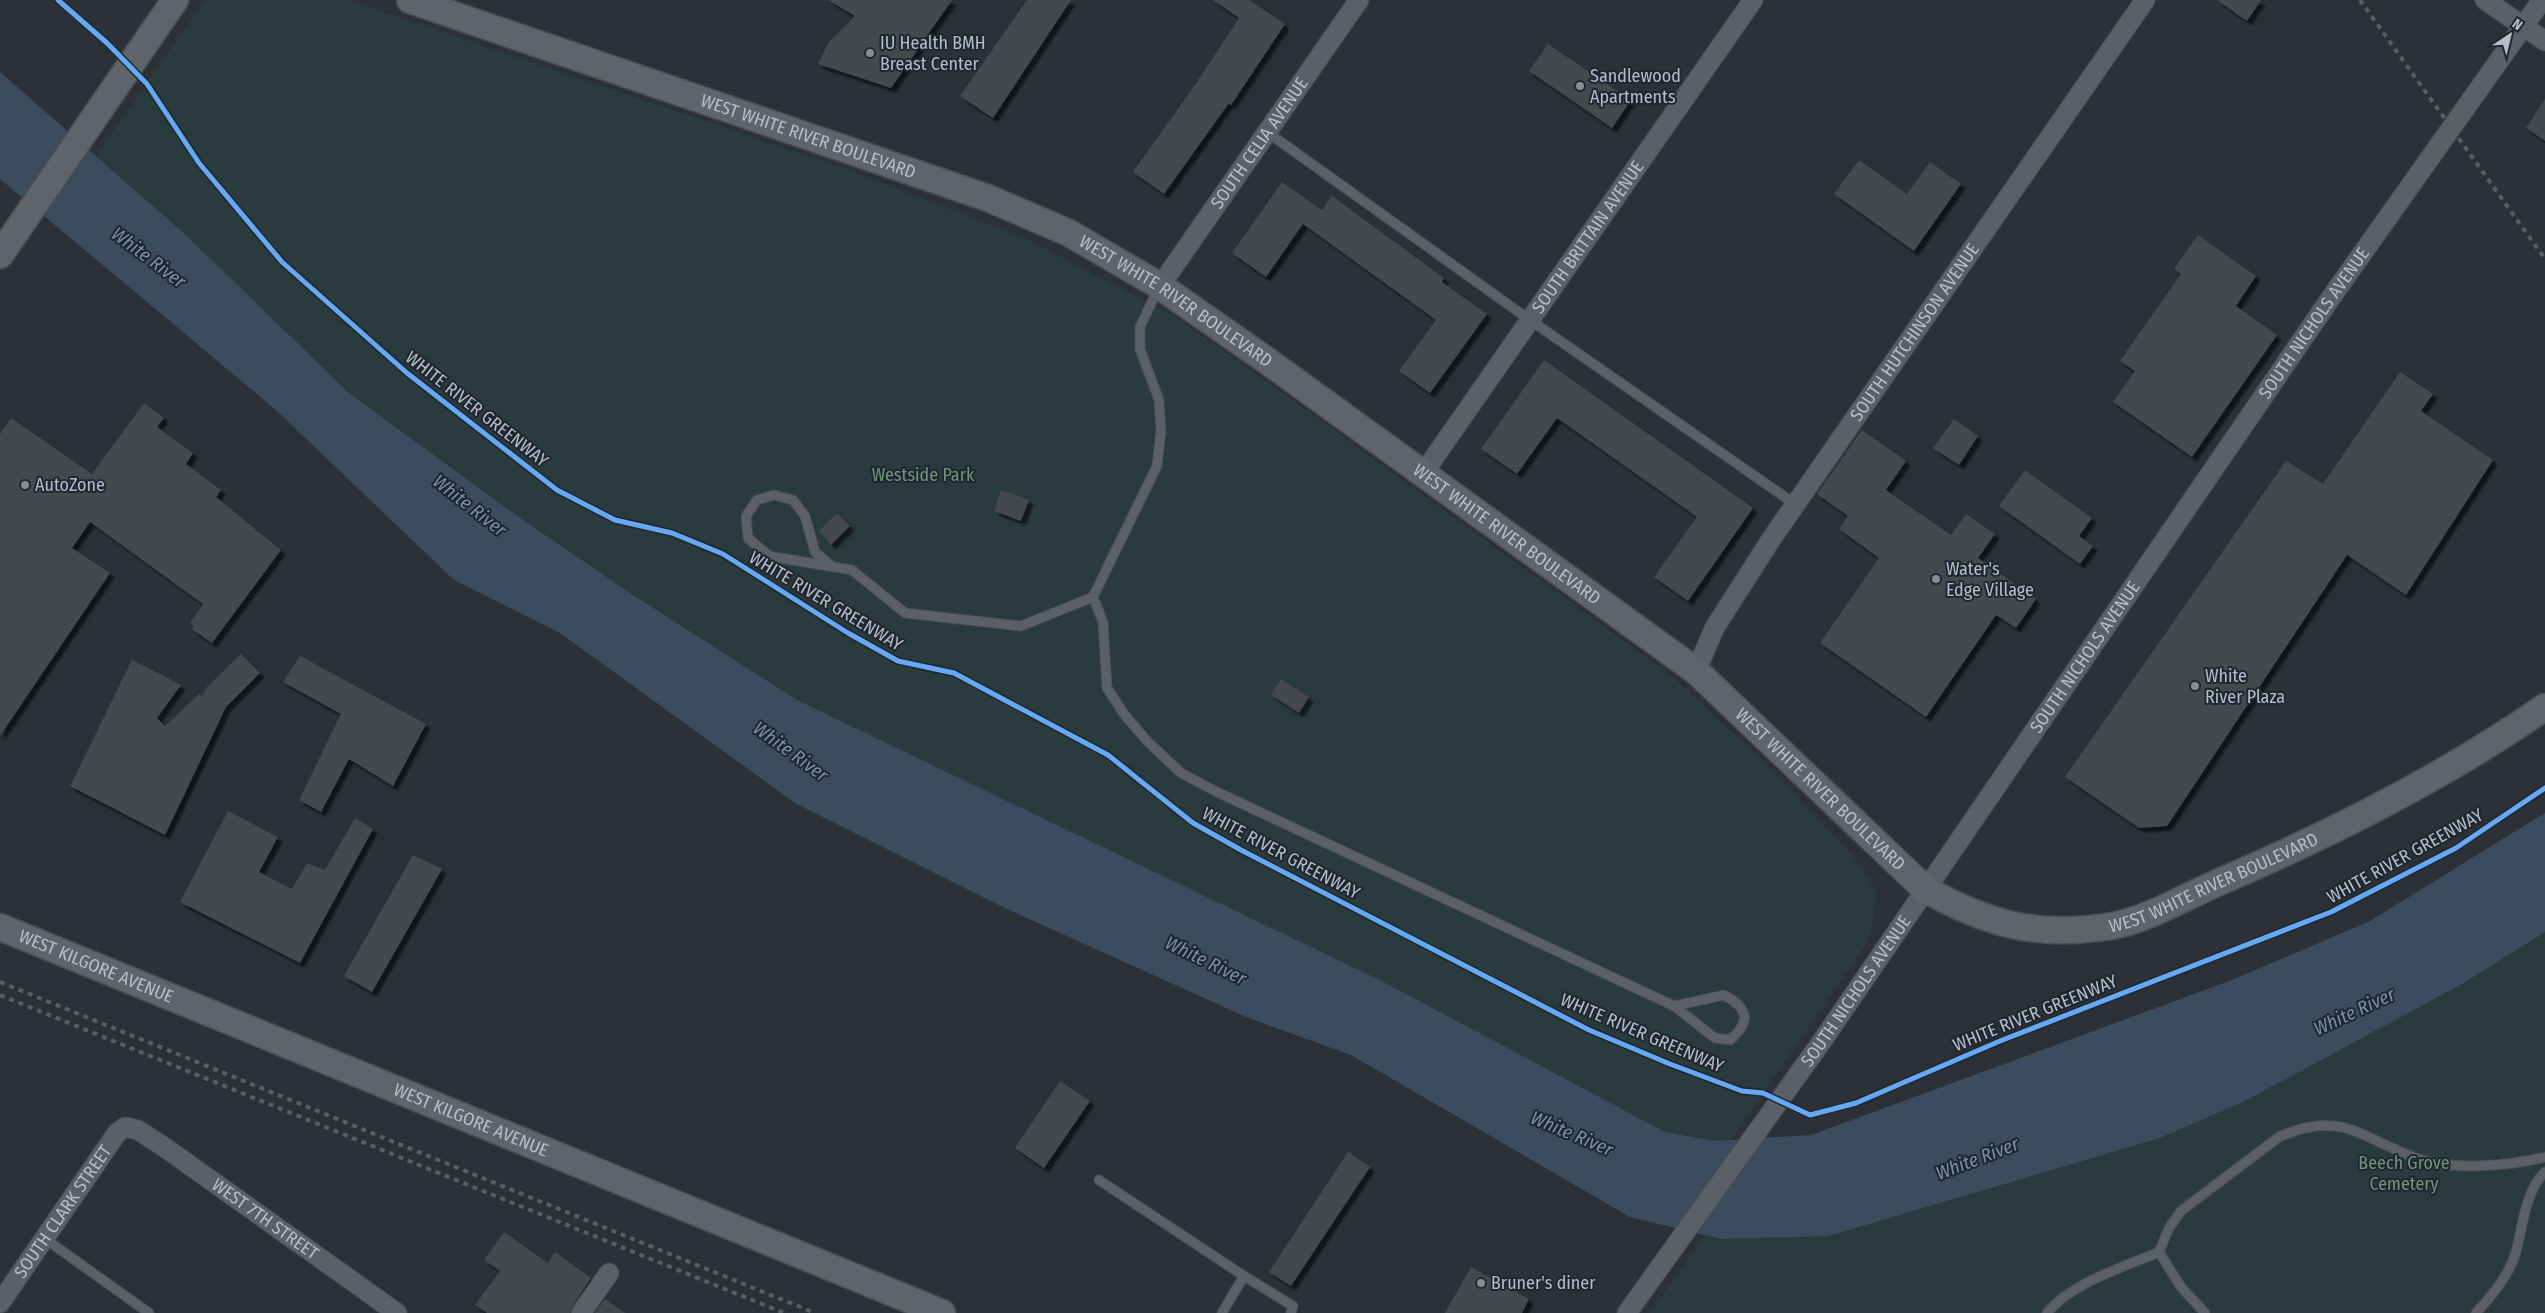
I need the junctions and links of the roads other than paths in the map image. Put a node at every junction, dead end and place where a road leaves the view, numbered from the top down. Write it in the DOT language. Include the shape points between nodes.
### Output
graph roads {
  1 [pos="175,0"];
  2 [pos="410,0"];
  3 [pos="1359,0"];
  4 [pos="1753,0"];
  5 [pos="2145,0"];
  6 [pos="2485,0"];
  7 [pos="2542,0"];
  8 [pos="2524,26"];
  9 [pos="2545,42"];
  10 [pos="1267,132"];
  11 [pos="8,237"];
  12 [pos="0,255"];
  13 [pos="1160,286"];
  14 [pos="1530,320"];
  15 [pos="1422,475"];
  16 [pos="1795,504"];
  17 [pos="831,566"];
  18 [pos="1092,598"];
  19 [pos="1696,671"];
  20 [pos="2545,707"];
  21 [pos="1924,889"];
  22 [pos="0,928"];
  23 [pos="1674,1006"];
  24 [pos="131,1127"];
  25 [pos="2545,1157"];
  26 [pos="2545,1172"];
  27 [pos="1099,1180"];
  28 [pos="44,1238"];
  29 [pos="2159,1252"];
  30 [pos="608,1273"];
  31 [pos="1244,1276"];
  32 [pos="0,1303"];
  33 [pos="1628,1312"];
  34 [pos="149,1313"];
  35 [pos="397,1313"];
  36 [pos="581,1313"];
  37 [pos="942,1313"];
  38 [pos="1222,1313"];
  39 [pos="1291,1313"];
  40 [pos="2047,1313"];
  41 [pos="2205,1313"];
  42 [pos="2476,1313"];
  1 -- 11 [label="street"];
  2 -- 13 [label="street, WEST WHITE RIVER BOULEVARD" via="988,198 1069,233"];
  3 -- 10 [label="street, SOUTH CELIA AVENUE"];
  4 -- 14 [label="street, SOUTH BRITTAIN AVENUE"];
  5 -- 16 [label="street, SOUTH HUTCHINSON AVENUE"];
  6 -- 8 [label="street"];
  7 -- 8 [label="street, SOUTH NICHOLS AVENUE"];
  8 -- 9 [label="street"];
  8 -- 21 [label="street, SOUTH NICHOLS AVENUE" via="2400,199"];
  10 -- 13 [label="street, SOUTH CELIA AVENUE"];
  10 -- 14 [label="lane"];
  11 -- 12 [label="street"];
  13 -- 15 [label="street, WEST WHITE RIVER BOULEVARD"];
  13 -- 18 [label="lane" via="1140,327 1140,349 1159,400 1158,466"];
  14 -- 15 [label="street, SOUTH BRITTAIN AVENUE"];
  14 -- 16 [label="lane"];
  15 -- 19 [label="street, WEST WHITE RIVER BOULEVARD"];
  16 -- 19 [label="street, SOUTH HUTCHINSON AVENUE" via="1715,627"];
  17 -- 17 [label="lane" via="769,556 748,538 746,516 757,500 774,495 793,500 805,516 815,552"];
  17 -- 18 [label="lane" via="852,570 904,613 1022,626"];
  18 -- 23 [label="lane" via="1103,622 1107,688 1146,741 1181,773"];
  19 -- 21 [label="street, WEST WHITE RIVER BOULEVARD"];
  20 -- 21 [label="street, WEST WHITE RIVER BOULEVARD" via="2454,765 2316,839 2132,920 2091,928 2041,930 2014,927 1984,919"];
  21 -- 33 [label="street, SOUTH NICHOLS AVENUE" via="1820,1044"];
  22 -- 37 [label="street, WEST KILGORE AVENUE"];
  23 -- 23 [label="lane" via="1715,1038 1730,1040 1742,1030 1746,1017 1739,1003 1724,995"];
  24 -- 28 [label="street, SOUTH CLARK STREET" via="117,1133"];
  24 -- 35 [label="street, WEST 7TH STREET" via="167,1149"];
  25 -- 29 [label="lane" via="2458,1166 2416,1158 2353,1129 2334,1125 2312,1126 2279,1137 2181,1211 2169,1228"];
  26 -- 42 [label="lane" via="2535,1184 2514,1257 2500,1284"];
  27 -- 31 [label="lane"];
  28 -- 32 [label="street, SOUTH CLARK STREET"];
  28 -- 34 [label="lane"];
  29 -- 40 [label="lane" via="2064,1296"];
  29 -- 41 [label="lane" via="2181,1287"];
  30 -- 36 [label="street"];
  31 -- 38 [label="lane"];
  31 -- 39 [label="lane" via="1293,1306"];
}
